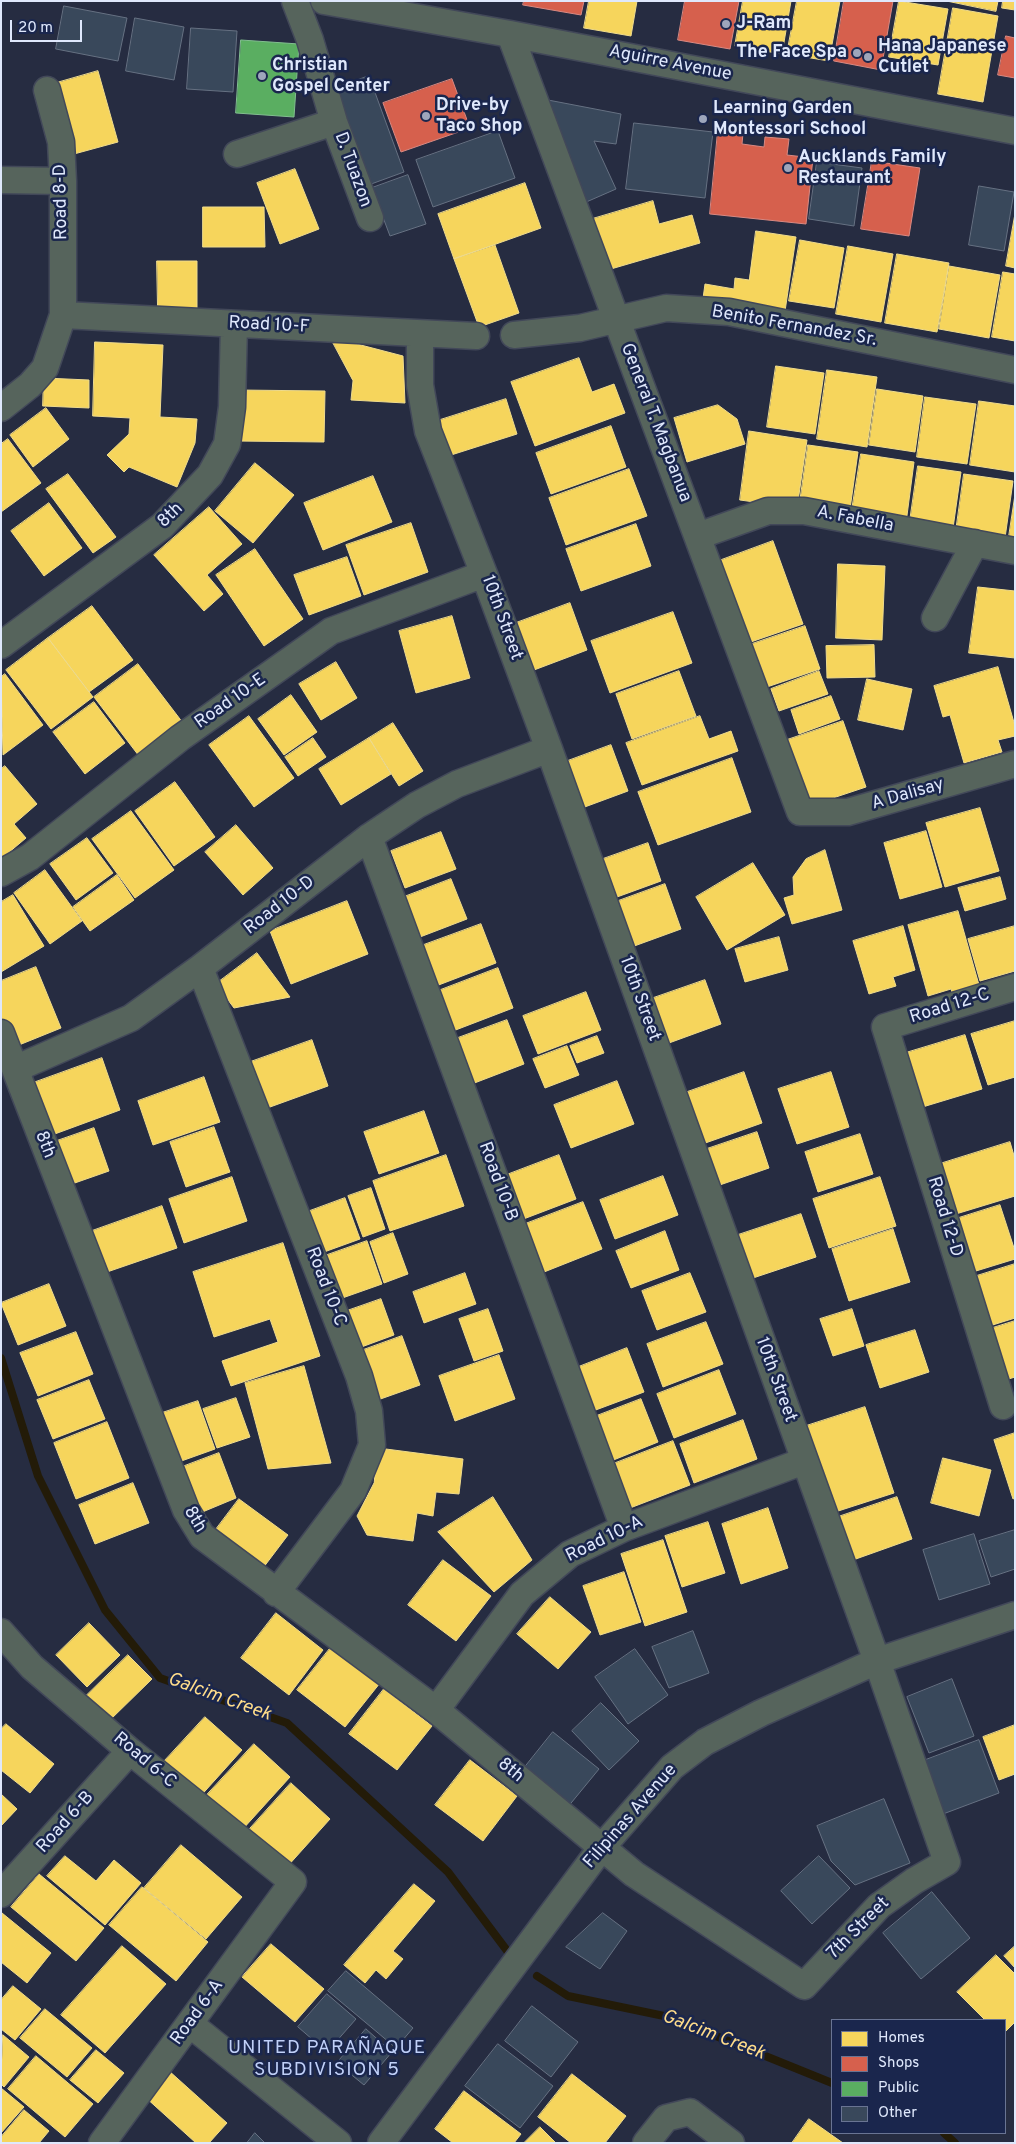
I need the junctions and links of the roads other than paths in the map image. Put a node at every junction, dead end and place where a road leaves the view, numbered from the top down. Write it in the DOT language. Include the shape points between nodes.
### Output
graph roads {
  1 [pos="295,1"];
  2 [pos="324,1"];
  3 [pos="510,34"];
  4 [pos="48,90"];
  5 [pos="334,122"];
  6 [pos="1015,131"];
  7 [pos="237,154"];
  8 [pos="1,180"];
  9 [pos="63,181"];
  10 [pos="370,218"];
  11 [pos="63,315"];
  12 [pos="617,320"];
  13 [pos="234,324"];
  14 [pos="420,334"];
  15 [pos="514,335"];
  16 [pos="476,336"];
  17 [pos="1015,370"];
  18 [pos="1,408"];
  19 [pos="698,536"];
  20 [pos="975,543"];
  21 [pos="1015,551"];
  22 [pos="484,574"];
  23 [pos="936,618"];
  24 [pos="1,644"];
  25 [pos="549,748"];
  26 [pos="1014,769"];
  27 [pos="800,812"];
  28 [pos="369,837"];
  29 [pos="1,873"];
  30 [pos="200,968"];
  31 [pos="1015,987"];
  32 [pos="885,1027"];
  33 [pos="1,1034"];
  34 [pos="15,1069"];
  35 [pos="1003,1410"];
  36 [pos="804,1461"];
  37 [pos="624,1528"];
  38 [pos="276,1593"];
  39 [pos="1015,1616"];
  40 [pos="1,1632"];
  41 [pos="877,1661"];
  42 [pos="436,1710"];
  43 [pos="130,1751"];
  44 [pos="602,1847"];
  45 [pos="294,1882"];
  46 [pos="1,1894"];
  47 [pos="190,2024"];
  48 [pos="102,2143"];
  49 [pos="338,2143"];
  50 [pos="381,2143"];
  51 [pos="646,2143"];
  52 [pos="731,2143"];
  1 -- 5 [label="street, D. Tuazon"];
  2 -- 3 [label="street, Aguirre Avenue"];
  3 -- 6 [label="street, Aguirre Avenue"];
  3 -- 12 [label="street, General T. Magbanua"];
  4 -- 9 [label="street, Road 8-D" via="61,142"];
  5 -- 7 [label="street, D. Tuazon"];
  5 -- 10 [label="street, D. Tuazon"];
  8 -- 9 [label="street"];
  9 -- 11 [label="street, Road 8-D"];
  11 -- 13 [label="street, Road 10-F"];
  11 -- 18 [label="street, Road 8-D" via="45,368 30,386"];
  12 -- 15 [label="street, Benito Fernandez Sr." via="580,328"];
  12 -- 17 [label="street, Benito Fernandez Sr." via="666,308 729,312"];
  12 -- 19 [label="street, General T. Magbanua"];
  13 -- 14 [label="street, Road 10-F"];
  13 -- 24 [label="street, 8th" via="232,407 227,444 210,475 162,526"];
  14 -- 16 [label="street, Road 10-F"];
  14 -- 22 [label="street, 10th Street" via="420,385 428,432"];
  19 -- 20 [label="street, A. Fabella" via="768,511 804,511"];
  19 -- 27 [label="street, General T. Magbanua"];
  20 -- 21 [label="street, A. Fabella"];
  20 -- 23 [label="street"];
  22 -- 25 [label="street, 10th Street"];
  22 -- 29 [label="street, Road 10-E" via="331,631 180,738 30,857"];
  25 -- 28 [label="street, Road 10-D" via="457,784 416,805"];
  25 -- 36 [label="street, 10th Street"];
  26 -- 27 [label="street, A Dalisay" via="848,812"];
  28 -- 30 [label="street, Road 10-D"];
  28 -- 37 [label="street, Road 10-B"];
  30 -- 34 [label="street, Road 10-D" via="131,1018"];
  30 -- 38 [label="street, Road 10-C" via="359,1376 369,1411 372,1445 353,1491"];
  31 -- 32 [label="street, Road 12-C"];
  32 -- 35 [label="street, Road 12-D"];
  33 -- 34 [label="street, 8th"];
  34 -- 38 [label="street, 8th" via="186,1510 202,1536"];
  36 -- 37 [label="street, Road 10-A"];
  36 -- 41 [label="street, 10th Street"];
  37 -- 42 [label="street, Road 10-A" via="570,1554 522,1594"];
  38 -- 42 [label="street, 8th"];
  39 -- 41 [label="street, Filipinas Avenue"];
  40 -- 43 [label="street, Road 6-C" via="32,1667"];
  41 -- 44 [label="street, Filipinas Avenue" via="705,1742 672,1767"];
  41 -- 44 [label="street, 7th Street" via="947,1862 879,1906 804,1986 634,1874"];
  42 -- 44 [label="street, 8th"];
  43 -- 45 [label="street, Road 6-C"];
  43 -- 46 [label="street, Road 6-B"];
  44 -- 50 [label="street, Filipinas Avenue"];
  45 -- 47 [label="street, Road 6-A"];
  47 -- 48 [label="street, Road 6-A"];
  47 -- 49 [label="street"];
  51 -- 52 [label="street" via="666,2118 690,2112"];
}
